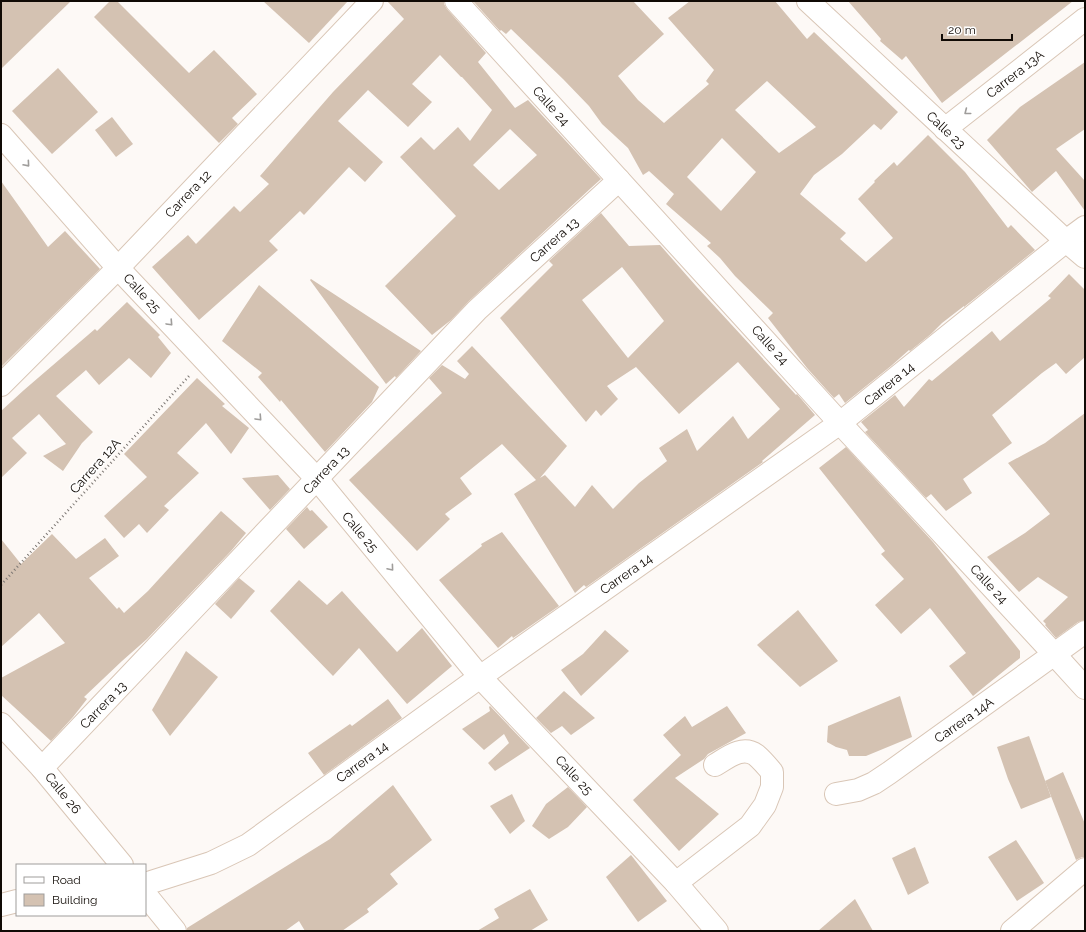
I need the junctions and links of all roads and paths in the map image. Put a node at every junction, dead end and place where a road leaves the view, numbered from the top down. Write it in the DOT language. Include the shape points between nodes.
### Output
graph roads {
  1 [pos="372,1"];
  2 [pos="456,1"];
  3 [pos="808,1"];
  4 [pos="1085,19"];
  5 [pos="945,129"];
  6 [pos="1,135"];
  7 [pos="619,180"];
  8 [pos="1085,227"];
  9 [pos="1066,241"];
  10 [pos="1085,256"];
  11 [pos="118,268"];
  12 [pos="204,360"];
  13 [pos="1,384"];
  14 [pos="840,423"];
  15 [pos="317,479"];
  16 [pos="1,585"];
  17 [pos="1085,632"];
  18 [pos="1055,654"];
  19 [pos="480,677"];
  20 [pos="1085,688"];
  21 [pos="1,724"];
  22 [pos="715,765"];
  23 [pos="42,768"];
  24 [pos="836,794"];
  25 [pos="121,864"];
  26 [pos="1085,868"];
  27 [pos="676,883"];
  28 [pos="146,884"];
  29 [pos="146,895"];
  30 [pos="16,901"];
  31 [pos="1,905"];
  32 [pos="705,927"];
  33 [pos="175,931"];
  34 [pos="1012,931"];
  1 -- 11 [label="street, Carrera 12"];
  2 -- 7 [label="street, Calle 24"];
  3 -- 5 [label="street, Calle 23"];
  4 -- 5 [label="street, Carrera 13A, one-way"];
  5 -- 9 [label="street, Calle 23"];
  6 -- 11 [label="street, Calle 25, one-way"];
  7 -- 14 [label="street, Calle 24"];
  7 -- 15 [label="street, Carrera 13" via="477,310"];
  8 -- 9 [label="street, Carrera 14"];
  9 -- 10 [label="street, Calle 23"];
  9 -- 14 [label="street, Carrera 14"];
  11 -- 12 [label="street, Calle 25, one-way"];
  11 -- 13 [label="street, Carrera 12"];
  12 -- 15 [label="street, Calle 25, one-way"];
  12 -- 16 [label="path, Carrera 12A"];
  14 -- 18 [label="street, Calle 24"];
  14 -- 19 [label="street, Carrera 14"];
  15 -- 19 [label="street, Calle 25, one-way"];
  15 -- 23 [label="street, Carrera 13"];
  17 -- 18 [label="street, Carrera 14A"];
  18 -- 20 [label="street, Calle 24"];
  18 -- 24 [label="street, Carrera 14A" via="879,779 858,790"];
  19 -- 27 [label="street, Calle 25"];
  19 -- 28 [label="street, Carrera 14" via="248,845 211,863"];
  21 -- 23 [label="street, Calle 26"];
  22 -- 27 [label="street" via="745,750 755,755 772,772 772,788 765,805 750,826"];
  23 -- 25 [label="street, Calle 26"];
  26 -- 34 [label="street"];
  27 -- 32 [label="street, Calle 25"];
  29 -- 33 [label="street"];
  30 -- 31 [label="street"];
}
